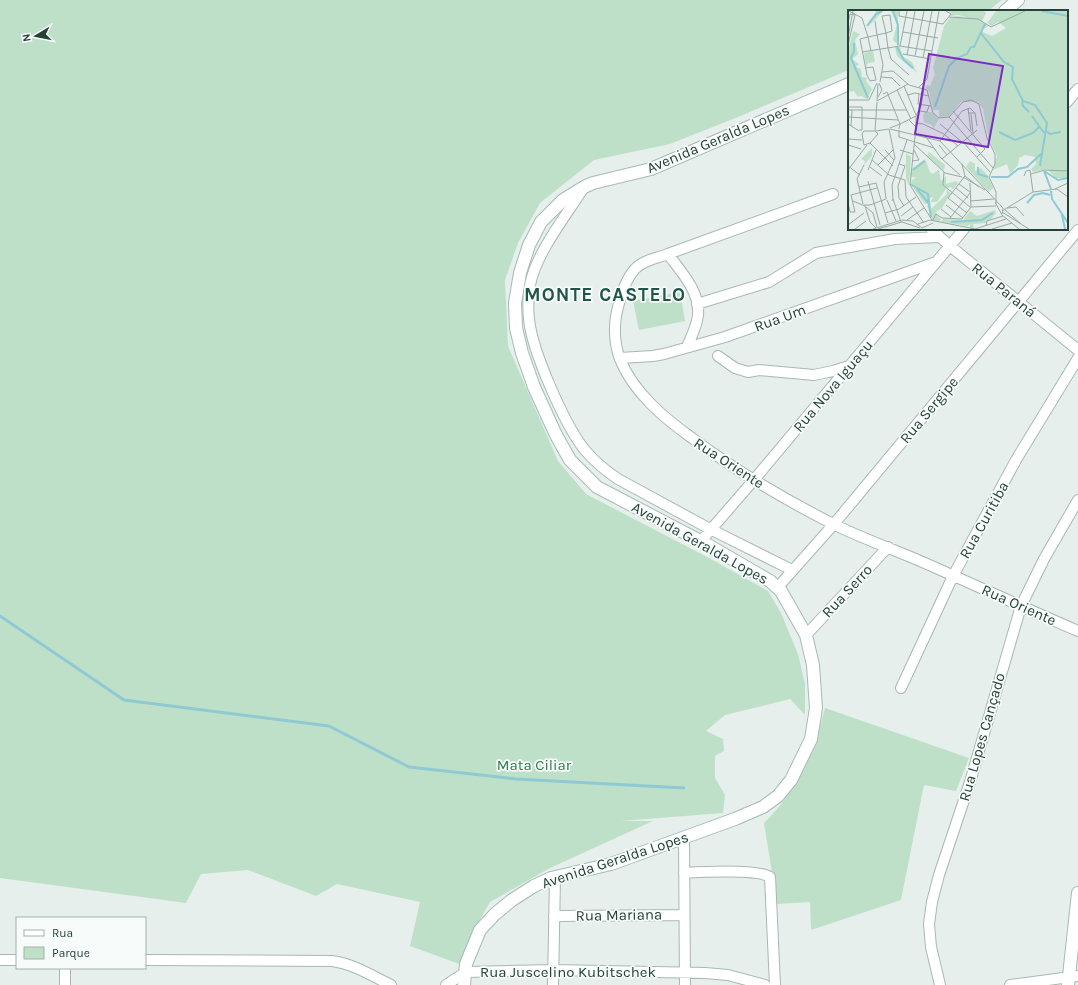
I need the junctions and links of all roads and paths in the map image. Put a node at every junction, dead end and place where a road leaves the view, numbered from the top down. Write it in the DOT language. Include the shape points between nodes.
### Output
graph roads {
  1 [pos="1018,0"];
  2 [pos="1006,10"];
  3 [pos="848,84"];
  4 [pos="1078,89"];
  5 [pos="1068,101"];
  6 [pos="584,187"];
  7 [pos="833,194"];
  8 [pos="932,230"];
  9 [pos="963,230"];
  10 [pos="1078,230"];
  11 [pos="940,237"];
  12 [pos="950,246"];
  13 [pos="668,254"];
  14 [pos="937,262"];
  15 [pos="1019,301"];
  16 [pos="697,304"];
  17 [pos="1076,345"];
  18 [pos="687,348"];
  19 [pos="718,356"];
  20 [pos="620,358"];
  21 [pos="1078,358"];
  22 [pos="849,366"];
  23 [pos="753,480"];
  24 [pos="1078,500"];
  25 [pos="834,524"];
  26 [pos="710,529"];
  27 [pos="701,541"];
  28 [pos="888,547"];
  29 [pos="792,570"];
  30 [pos="953,576"];
  31 [pos="778,587"];
  32 [pos="1020,606"];
  33 [pos="1078,631"];
  34 [pos="806,635"];
  35 [pos="901,688"];
  36 [pos="684,838"];
  37 [pos="684,873"];
  38 [pos="555,878"];
  39 [pos="1078,893"];
  40 [pos="684,915"];
  41 [pos="554,916"];
  42 [pos="0,960"];
  43 [pos="16,960"];
  44 [pos="146,960"];
  45 [pos="65,969"];
  46 [pos="553,970"];
  47 [pos="466,972"];
  48 [pos="685,973"];
  49 [pos="1071,979"];
  50 [pos="65,985"];
  51 [pos="391,985"];
  52 [pos="446,985"];
  53 [pos="464,985"];
  54 [pos="553,985"];
  55 [pos="685,985"];
  56 [pos="765,985"];
  57 [pos="775,985"];
  58 [pos="940,985"];
  59 [pos="1010,985"];
  1 -- 2 [label="main road"];
  3 -- 6 [label="main road, Avenida Geralda Lopes" via="651,169"];
  4 -- 5 [label="street"];
  6 -- 26 [label="street, Avenida Geralda Lopes" via="539,258 530,286 529,318 540,362 561,409 584,449 594,459 618,479"];
  6 -- 27 [label="main road, Avenida Geralda Lopes" via="563,200 541,222 529,245 520,273 515,303 516,328 522,352 534,387 570,460 597,487"];
  7 -- 13 [label="street, Rua Oriente"];
  8 -- 11 [label="street, Rua Paraná"];
  9 -- 12 [label="street, Rua Nova Iguaçu"];
  10 -- 15 [label="street, Rua Sergipe"];
  11 -- 12 [label="street, Rua Paraná"];
  11 -- 16 [label="street" via="895,239 816,253 769,282"];
  12 -- 14 [label="street, Rua Nova Iguaçu"];
  12 -- 15 [label="street, Rua Paraná"];
  13 -- 16 [label="street" via="694,291"];
  13 -- 20 [label="street, Rua Oriente" via="645,262 635,269 626,283 615,325"];
  14 -- 18 [label="street, Rua Um" via="752,328"];
  14 -- 22 [label="street, Rua Nova Iguaçu"];
  15 -- 17 [label="street, Rua Paraná"];
  15 -- 25 [label="street, Rua Sergipe"];
  16 -- 18 [label="street" via="697,319"];
  18 -- 20 [label="street, Rua Um" via="653,356"];
  19 -- 22 [label="street" via="735,368 748,372 759,370 814,375"];
  20 -- 23 [label="street, Rua Oriente" via="635,385 673,425"];
  21 -- 30 [label="street, Rua Curitiba" via="1016,460"];
  22 -- 23 [label="street, Rua Nova Iguaçu"];
  23 -- 25 [label="street, Rua Oriente"];
  23 -- 26 [label="street, Rua Nova Iguaçu"];
  24 -- 32 [label="street, Rua Lopes Cançado"];
  25 -- 28 [label="street, Rua Oriente"];
  25 -- 29 [label="street, Rua Sergipe"];
  26 -- 27 [label="street, Rua Nova Iguaçu"];
  26 -- 29 [label="street, Avenida Geralda Lopes"];
  27 -- 31 [label="main road, Avenida Geralda Lopes"];
  28 -- 30 [label="street, Rua Oriente"];
  28 -- 34 [label="street, Rua Serro"];
  29 -- 31 [label="street, Rua Sergipe"];
  30 -- 32 [label="street, Rua Oriente"];
  30 -- 35 [label="street, Rua Curitiba"];
  31 -- 34 [label="main road, Avenida Geralda Lopes"];
  32 -- 33 [label="street, Rua Oriente"];
  32 -- 58 [label="street, Rua Lopes Cançado" via="970,782 932,902 929,924 931,946"];
  34 -- 36 [label="main road, Avenida Geralda Lopes" via="813,665 816,708 811,739 791,780 778,796 763,807"];
  36 -- 37 [label="street"];
  36 -- 38 [label="main road, Avenida Geralda Lopes" via="611,864"];
  37 -- 40 [label="street"];
  37 -- 57 [label="street" via="728,872 762,874 770,878"];
  38 -- 41 [label="street"];
  38 -- 47 [label="main road, Avenida Geralda Lopes" via="534,886 495,914 480,930 466,964"];
  39 -- 49 [label="main road"];
  40 -- 41 [label="street, Rua Mariana"];
  40 -- 48 [label="street"];
  41 -- 46 [label="street"];
  42 -- 43 [label="street"];
  44 -- 51 [label="street" via="332,961 344,963"];
  45 -- 50 [label="street"];
  46 -- 47 [label="street, Rua Juscelino Kubitschek"];
  46 -- 48 [label="street, Rua Juscelino Kubitschek"];
  46 -- 54 [label="street"];
  47 -- 52 [label="street"];
  47 -- 53 [label="main road, Avenida Geralda Lopes"];
  48 -- 55 [label="street"];
  48 -- 56 [label="street, Rua Juscelino Kubitschek" via="728,975"];
  49 -- 59 [label="street"];
}
